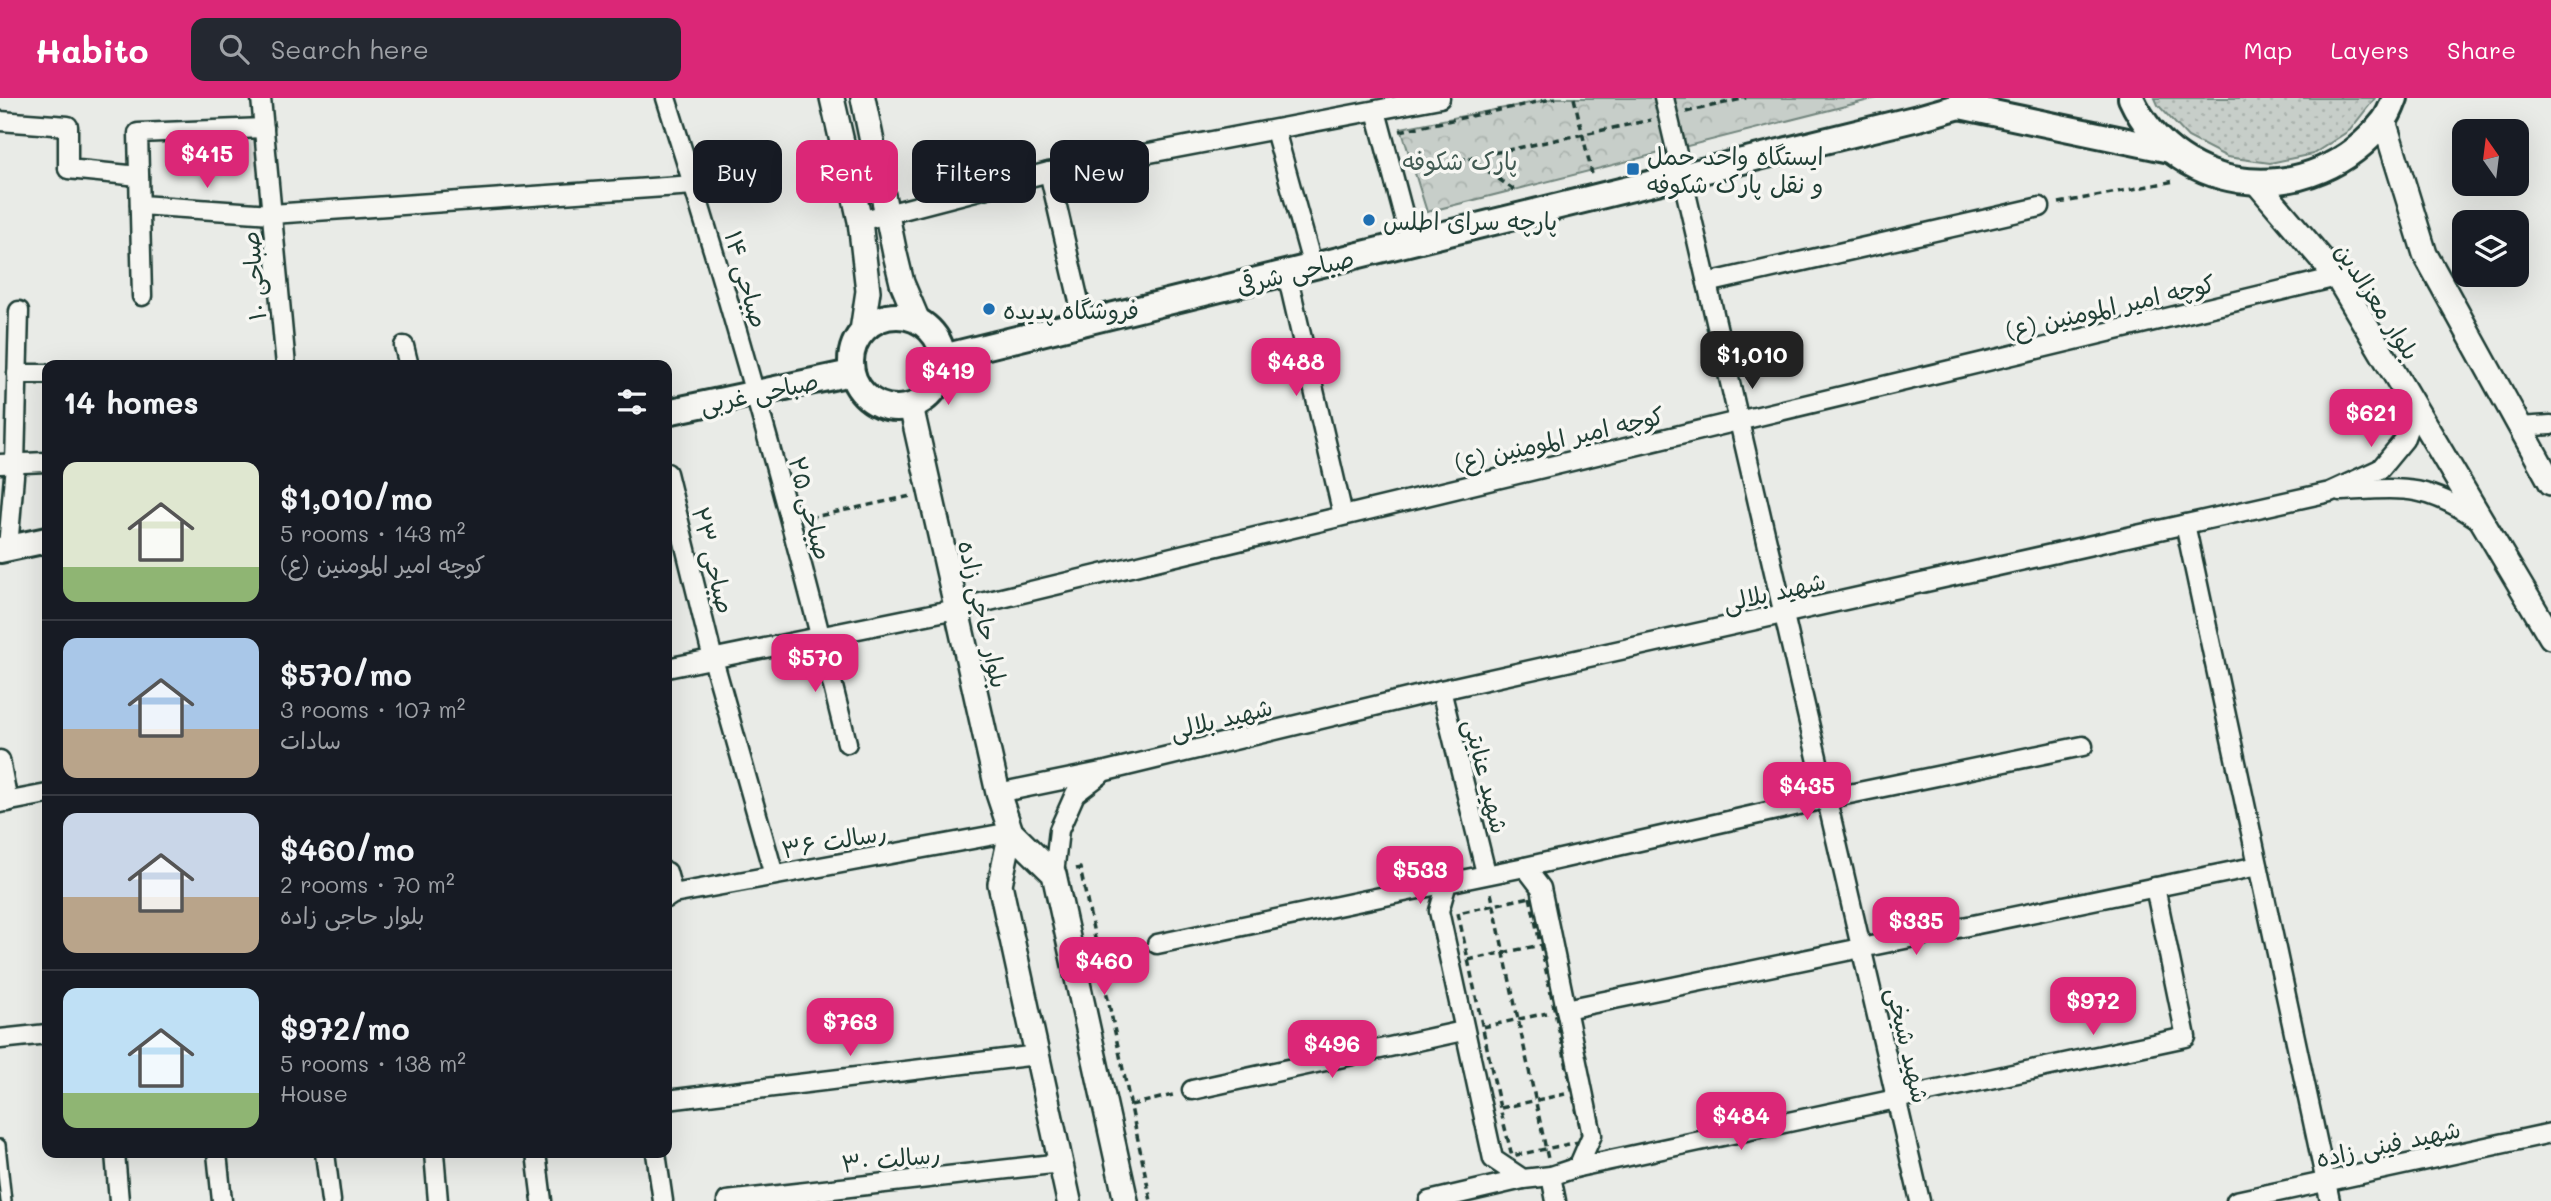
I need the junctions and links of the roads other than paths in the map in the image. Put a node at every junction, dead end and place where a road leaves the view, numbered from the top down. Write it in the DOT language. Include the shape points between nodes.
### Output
graph roads {
  1 [pos="261,98"];
  2 [pos="666,98"];
  3 [pos="832,98"];
  4 [pos="863,98"];
  5 [pos="1440,98"];
  6 [pos="1664,98"];
  7 [pos="2131,98"];
  8 [pos="2395,98"];
  9 [pos="1412,101"];
  10 [pos="1964,101"];
  11 [pos="1376,111"];
  12 [pos="0,121"];
  13 [pos="2384,121"];
  14 [pos="264,128"];
  15 [pos="1275,130"];
  16 [pos="2170,150"];
  17 [pos="1049,172"];
  18 [pos="139,176"];
  19 [pos="1683,177"];
  20 [pos="693,182"];
  21 [pos="2257,183"];
  22 [pos="693,185"];
  23 [pos="699,203"];
  24 [pos="139,205"];
  25 [pos="2040,207"];
  26 [pos="272,214"];
  27 [pos="889,215"];
  28 [pos="860,221"];
  29 [pos="1410,243"];
  30 [pos="1313,267"];
  31 [pos="1287,274"];
  32 [pos="2337,277"];
  33 [pos="1707,283"];
  34 [pos="142,296"];
  35 [pos="19,311"];
  36 [pos="918,321"];
  37 [pos="1084,323"];
  38 [pos="862,331"];
  39 [pos="404,346"];
  40 [pos="943,358"];
  41 [pos="285,360"];
  42 [pos="408,360"];
  43 [pos="42,373"];
  44 [pos="852,373"];
  45 [pos="17,374"];
  46 [pos="755,393"];
  47 [pos="911,405"];
  48 [pos="2416,407"];
  49 [pos="672,411"];
  50 [pos="1739,420"];
  51 [pos="2551,425"];
  52 [pos="2519,427"];
  53 [pos="42,461"];
  54 [pos="7,464"];
  55 [pos="2551,483"];
  56 [pos="2330,492"];
  57 [pos="672,493"];
  58 [pos="1343,514"];
  59 [pos="2484,523"];
  60 [pos="2185,524"];
  61 [pos="42,541"];
  62 [pos="4,549"];
  63 [pos="956,609"];
  64 [pos="1784,614"];
  65 [pos="821,636"];
  66 [pos="2551,637"];
  67 [pos="713,659"];
  68 [pos="672,667"];
  69 [pos="1441,690"];
  70 [pos="847,743"];
  71 [pos="2083,746"];
  72 [pos="0,760"];
  73 [pos="1106,771"];
  74 [pos="998,793"];
  75 [pos="42,795"];
  76 [pos="1825,799"];
  77 [pos="4,802"];
  78 [pos="1011,832"];
  79 [pos="2258,866"];
  80 [pos="1525,867"];
  81 [pos="1486,873"];
  82 [pos="1054,874"];
  83 [pos="774,875"];
  84 [pos="1447,883"];
  85 [pos="2155,887"];
  86 [pos="672,896"];
  87 [pos="1157,944"];
  88 [pos="1861,949"];
  89 [pos="1560,1010"];
  90 [pos="1463,1031"];
  91 [pos="42,1035"];
  92 [pos="0,1039"];
  93 [pos="1037,1055"];
  94 [pos="1192,1090"];
  95 [pos="1896,1098"];
  96 [pos="672,1099"];
  97 [pos="2551,1133"];
  98 [pos="0,1145"];
  99 [pos="116,1158"];
  100 [pos="218,1158"];
  101 [pos="326,1158"];
  102 [pos="434,1158"];
  103 [pos="537,1158"];
  104 [pos="657,1158"];
  105 [pos="1061,1163"];
  106 [pos="1578,1167"];
  107 [pos="1551,1175"];
  108 [pos="1523,1179"];
  109 [pos="2326,1182"];
  110 [pos="6,1201"];
  111 [pos="120,1201"];
  112 [pos="222,1201"];
  113 [pos="331,1201"];
  114 [pos="438,1201"];
  115 [pos="542,1201"];
  116 [pos="663,1201"];
  117 [pos="727,1201"];
  118 [pos="1069,1201"];
  119 [pos="1126,1201"];
  120 [pos="1429,1201"];
  121 [pos="1556,1201"];
  122 [pos="1920,1201"];
  123 [pos="2236,1201"];
  124 [pos="2330,1201"];
  1 -- 14 [label="street, صباحی ۱۰"];
  2 -- 20 [label="street, صباحی ۱۴"];
  3 -- 28 [label="street"];
  4 -- 27 [label="street"];
  5 -- 9 [label="street"];
  6 -- 19 [label="street, شهید شیخی"];
  7 -- 16 [label="main road" via="2139,116"];
  8 -- 13 [label="main road"];
  9 -- 11 [label="street"];
  10 -- 16 [label="main road"];
  10 -- 19 [label="main road, صباحی شرقی" via="1918,118"];
  11 -- 15 [label="street"];
  11 -- 29 [label="street"];
  12 -- 18 [label="street" via="68,126 68,169"];
  13 -- 21 [label="main road" via="2350,156 2305,177"];
  13 -- 52 [label="street" via="2425,254"];
  14 -- 18 [label="street" via="138,133"];
  14 -- 26 [label="street, صباحی ۱۰"];
  15 -- 17 [label="street"];
  15 -- 30 [label="street"];
  16 -- 21 [label="main road" via="2211,174"];
  17 -- 27 [label="street"];
  17 -- 37 [label="street"];
  18 -- 24 [label="street"];
  19 -- 29 [label="main road, صباحی شرقی"];
  19 -- 33 [label="street, شهید شیخی"];
  21 -- 32 [label="street, بلوار معزالدین"];
  22 -- 26 [label="street"];
  23 -- 46 [label="street, صباحی ۱۴"];
  24 -- 26 [label="street"];
  24 -- 34 [label="street"];
  25 -- 33 [label="street"];
  26 -- 41 [label="street, صباحی ۱۰"];
  27 -- 28 [label="street"];
  27 -- 36 [label="street" via="902,283"];
  28 -- 38 [label="street" via="867,291"];
  29 -- 30 [label="main road, صباحی شرقی"];
  30 -- 31 [label="main road, صباحی شرقی"];
  31 -- 37 [label="main road, صباحی شرقی"];
  31 -- 58 [label="street"];
  32 -- 48 [label="street, بلوار معزالدین"];
  32 -- 50 [label="street, کوچه امیر المومنین (ع)"];
  33 -- 50 [label="street, شهید شیخی"];
  35 -- 45 [label="street"];
  36 -- 38 [label="main road" via="888,316"];
  36 -- 40 [label="main road" via="939,343"];
  37 -- 40 [label="main road, صباحی شرقی"];
  38 -- 44 [label="main road" via="850,358"];
  39 -- 42 [label="street"];
  40 -- 47 [label="main road" via="935,387 925,399"];
  43 -- 45 [label="street"];
  44 -- 46 [label="main road, صباحی غربی"];
  44 -- 47 [label="main road" via="858,387 874,402 896,408"];
  45 -- 54 [label="street"];
  46 -- 49 [label="main road, صباحی غربی"];
  46 -- 65 [label="street, صباحی ۲۵"];
  47 -- 63 [label="street, بلوار حاجی زاده"];
  48 -- 56 [label="street, شهید بلالی" via="2404,440 2380,469"];
  48 -- 59 [label="street, بلوار معزالدین"];
  50 -- 58 [label="street, کوچه امیر المومنین (ع)"];
  50 -- 64 [label="street, شهید شیخی"];
  51 -- 52 [label="street"];
  52 -- 55 [label="street"];
  53 -- 54 [label="street"];
  54 -- 62 [label="street"];
  56 -- 59 [label="street" via="2404,488 2458,505"];
  56 -- 60 [label="street, شهید بلالی"];
  57 -- 67 [label="street, صباحی ۲۳"];
  58 -- 63 [label="street, کوچه امیر المومنین (ع)"];
  59 -- 66 [label="street, بلوار معزالدین"];
  60 -- 64 [label="street, شهید بلالی"];
  60 -- 79 [label="street"];
  61 -- 62 [label="main road"];
  63 -- 65 [label="street, کوچه امیر المومنین (ع)"];
  63 -- 74 [label="street, بلوار حاجی زاده"];
  64 -- 69 [label="street, شهید بلالی"];
  64 -- 76 [label="street, شهید شیخی"];
  65 -- 67 [label="street, کوچه امیر المومنین (ع)"];
  65 -- 70 [label="street, صباحی ۲۵"];
  67 -- 68 [label="street, کوچه امیر المومنین (ع)"];
  67 -- 83 [label="street, صباحی ۲۳"];
  69 -- 73 [label="street, شهید بلالی"];
  69 -- 81 [label="street, شهید عنایتی"];
  71 -- 76 [label="street"];
  72 -- 77 [label="street"];
  73 -- 74 [label="street, شهید بلالی"];
  73 -- 82 [label="street" via="1075,794 1059,830"];
  74 -- 78 [label="street, بلوار حاجی زاده"];
  75 -- 77 [label="street"];
  76 -- 80 [label="street"];
  76 -- 88 [label="street, شهید شیخی"];
  78 -- 82 [label="street, بلوار حاجی زاده"];
  78 -- 83 [label="street, رسالت ۳۶"];
  78 -- 93 [label="street" via="1000,884"];
  79 -- 85 [label="street"];
  79 -- 109 [label="street"];
  80 -- 81 [label="street"];
  80 -- 89 [label="street" via="1541,888 1545,944"];
  81 -- 84 [label="street"];
  82 -- 119 [label="street"];
  83 -- 86 [label="street, رسالت ۳۶"];
  84 -- 87 [label="street"];
  84 -- 90 [label="street" via="1439,911 1459,962"];
  85 -- 88 [label="street"];
  85 -- 95 [label="street" via="2186,1037"];
  88 -- 89 [label="street"];
  88 -- 95 [label="street, شهید شیخی"];
  89 -- 106 [label="street" via="1577,1091 1592,1135"];
  90 -- 94 [label="street"];
  90 -- 108 [label="street" via="1491,1110 1493,1159"];
  91 -- 92 [label="street"];
  93 -- 96 [label="street"];
  93 -- 105 [label="street"];
  95 -- 106 [label="street"];
  95 -- 122 [label="street, شهید شیخی"];
  97 -- 109 [label="street, شهید فینی زاده"];
  98 -- 110 [label="lane"];
  99 -- 111 [label="street"];
  100 -- 112 [label="street"];
  101 -- 113 [label="street"];
  102 -- 114 [label="street"];
  103 -- 115 [label="street"];
  104 -- 116 [label="street"];
  105 -- 117 [label="street, رسالت ۳۰"];
  105 -- 118 [label="street"];
  106 -- 107 [label="street"];
  107 -- 108 [label="street"];
  107 -- 121 [label="street"];
  108 -- 120 [label="street"];
  109 -- 123 [label="street, شهید فینی زاده"];
  109 -- 124 [label="street"];
}
